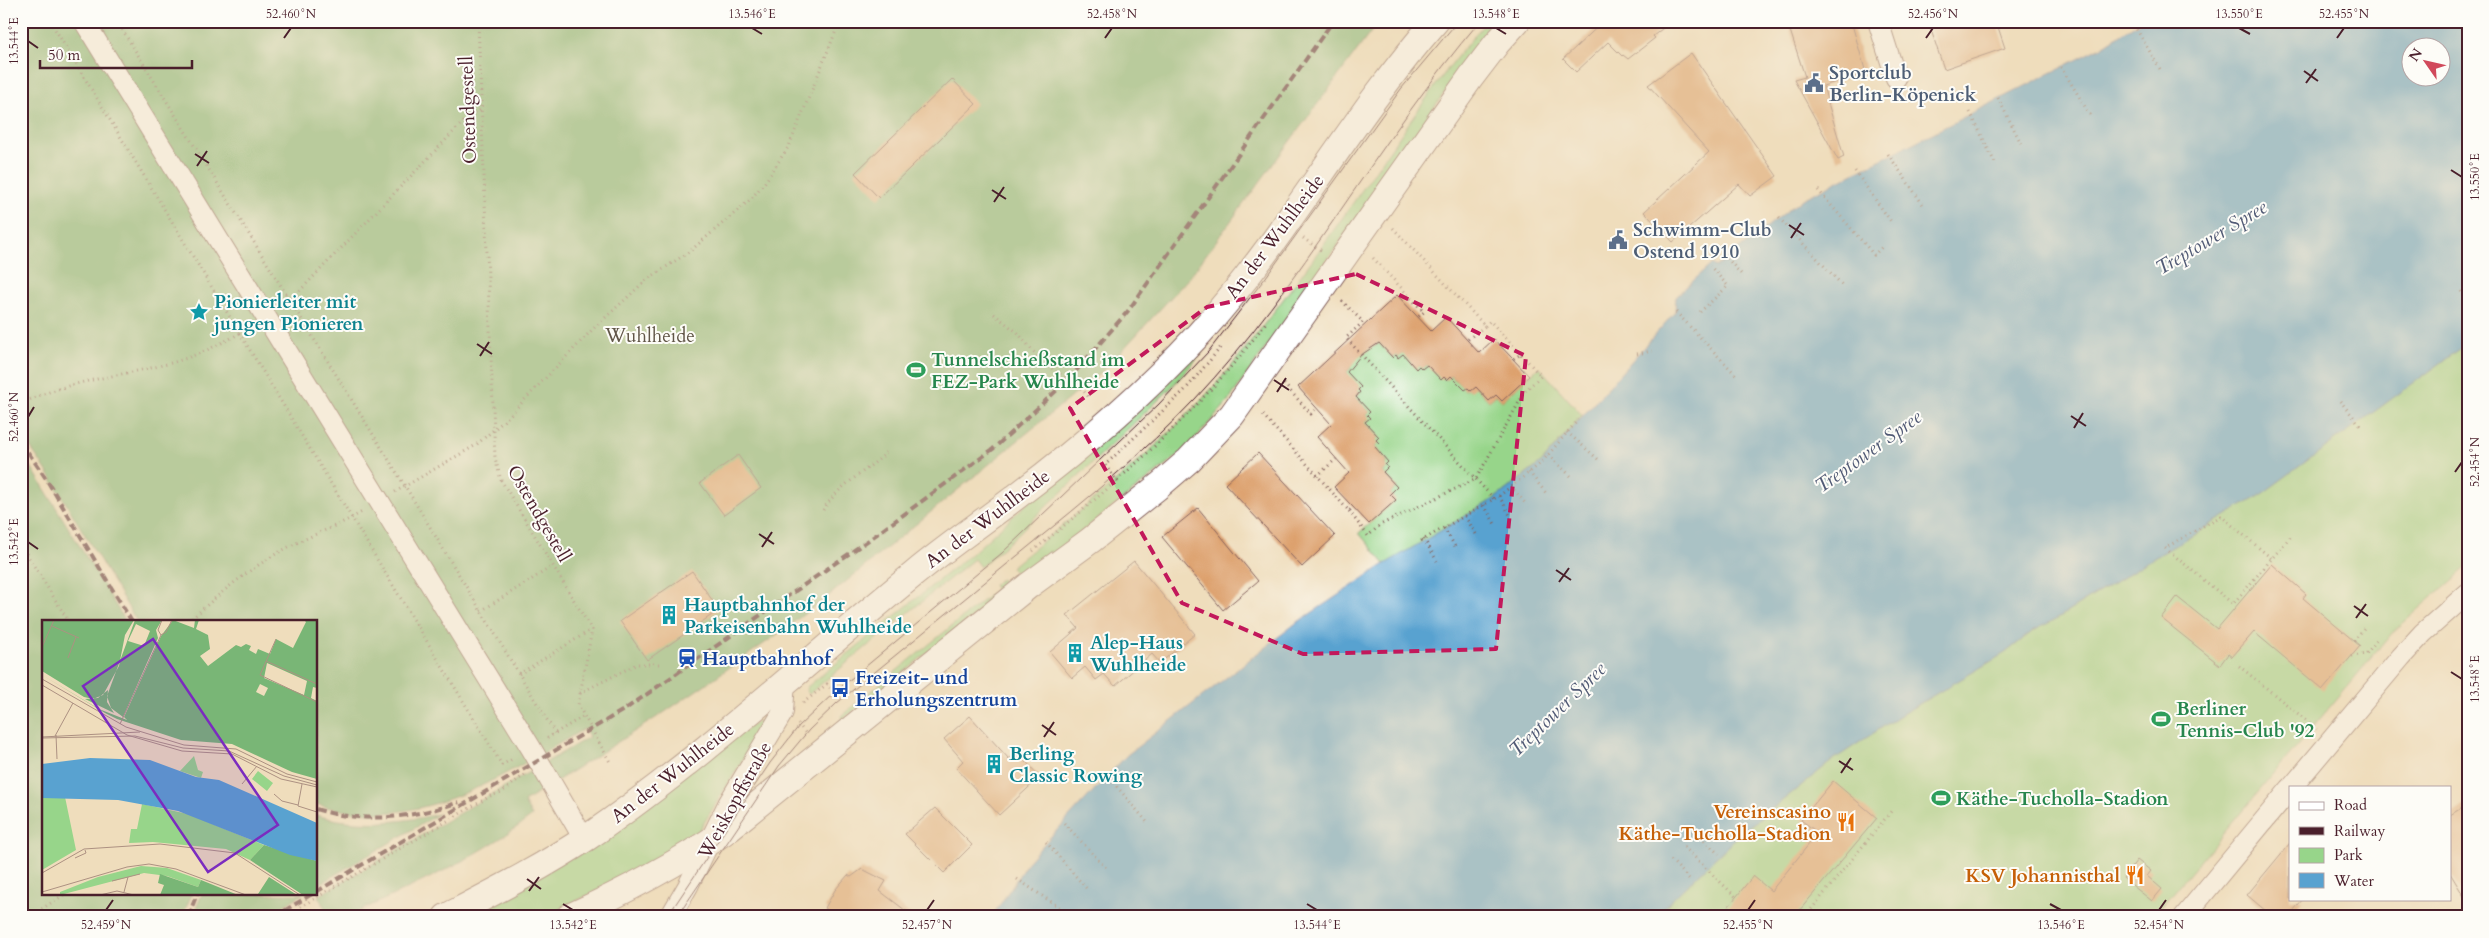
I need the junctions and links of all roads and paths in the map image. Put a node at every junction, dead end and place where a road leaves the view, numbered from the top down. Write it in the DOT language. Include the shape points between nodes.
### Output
graph roads {
  1 [pos="50,21"];
  2 [pos="84,21"];
  3 [pos="117,21"];
  4 [pos="478,21"];
  5 [pos="840,21"];
  6 [pos="1436,21"];
  7 [pos="1517,21"];
  8 [pos="1878,21"];
  9 [pos="2134,26"];
  10 [pos="2062,67"];
  11 [pos="2160,68"];
  12 [pos="1896,78"];
  13 [pos="1998,98"];
  14 [pos="481,109"];
  15 [pos="1970,112"];
  16 [pos="2092,118"];
  17 [pos="2021,144"];
  18 [pos="1888,154"];
  19 [pos="1996,165"];
  20 [pos="1855,171"];
  21 [pos="1818,190"];
  22 [pos="1924,206"];
  23 [pos="1779,218"];
  24 [pos="1892,223"];
  25 [pos="1393,228"];
  26 [pos="1308,231"];
  27 [pos="1882,247"];
  28 [pos="1314,258"];
  29 [pos="1373,258"];
  30 [pos="1727,258"];
  31 [pos="1710,266"];
  32 [pos="1742,275"];
  33 [pos="1843,286"];
  34 [pos="2461,291"];
  35 [pos="290,301"];
  36 [pos="1342,301"];
  37 [pos="2468,301"];
  38 [pos="1676,312"];
  39 [pos="1700,312"];
  40 [pos="994,314"];
  41 [pos="1272,314"];
  42 [pos="1418,317"];
  43 [pos="267,318"];
  44 [pos="1485,326"];
  45 [pos="240,334"];
  46 [pos="1467,340"];
  47 [pos="1224,344"];
  48 [pos="1652,351"];
  49 [pos="1521,354"];
  50 [pos="1637,354"];
  51 [pos="1513,359"];
  52 [pos="1738,377"];
  53 [pos="1284,384"];
  54 [pos="1088,396"];
  55 [pos="2340,402"];
  56 [pos="21,404"];
  57 [pos="1316,408"];
  58 [pos="1263,414"];
  59 [pos="1578,420"];
  60 [pos="2362,427"];
  61 [pos="493,430"];
  62 [pos="1567,432"];
  63 [pos="884,449"];
  64 [pos="1548,455"];
  65 [pos="1336,459"];
  66 [pos="1600,461"];
  67 [pos="1529,472"];
  68 [pos="1317,476"];
  69 [pos="1573,478"];
  70 [pos="1476,479"];
  71 [pos="1118,482"];
  72 [pos="405,486"];
  73 [pos="1511,486"];
  74 [pos="1546,493"];
  75 [pos="1499,496"];
  76 [pos="1494,499"];
  77 [pos="379,501"];
  78 [pos="1525,504"];
  79 [pos="1484,505"];
  80 [pos="1353,507"];
  81 [pos="824,510"];
  82 [pos="1349,511"];
  83 [pos="1510,515"];
  84 [pos="1465,516"];
  85 [pos="353,517"];
  86 [pos="1495,524"];
  87 [pos="1444,528"];
  88 [pos="1476,534"];
  89 [pos="2292,535"];
  90 [pos="21,545"];
  91 [pos="1456,548"];
  92 [pos="1025,558"];
  93 [pos="2271,558"];
  94 [pos="1437,561"];
  95 [pos="554,566"];
  96 [pos="2468,593"];
  97 [pos="481,611"];
  98 [pos="67,620"];
  99 [pos="190,620"];
  100 [pos="2364,628"];
  101 [pos="592,630"];
  102 [pos="2378,639"];
  103 [pos="2354,641"];
  104 [pos="2352,656"];
  105 [pos="660,664"];
  106 [pos="2239,666"];
  107 [pos="518,674"];
  108 [pos="785,680"];
  109 [pos="830,688"];
  110 [pos="580,694"];
  111 [pos="803,703"];
  112 [pos="584,716"];
  113 [pos="555,734"];
  114 [pos="2332,740"];
  115 [pos="531,748"];
  116 [pos="610,762"];
  117 [pos="541,766"];
  118 [pos="1107,775"];
  119 [pos="2293,786"];
  120 [pos="2289,790"];
  121 [pos="1893,809"];
  122 [pos="1147,822"];
  123 [pos="1064,823"];
  124 [pos="1685,824"];
  125 [pos="584,839"];
  126 [pos="710,841"];
  127 [pos="1046,842"];
  128 [pos="1684,847"];
  129 [pos="1719,854"];
  130 [pos="1670,860"];
  131 [pos="1108,870"];
  132 [pos="1017,879"];
  133 [pos="1691,881"];
  134 [pos="1086,889"];
  135 [pos="62,896"];
  136 [pos="1736,897"];
  137 [pos="300,907"];
  138 [pos="584,914"];
  139 [pos="29,917"];
  140 [pos="446,917"];
  141 [pos="670,917"];
  142 [pos="1074,917"];
  143 [pos="1805,917"];
  144 [pos="2184,917"];
  1 -- 45 [label="path"];
  2 -- 43 [label="street"];
  3 -- 35 [label="path"];
  4 -- 14 [label="path, Ostendgestell"];
  5 -- 61 [label="path" via="796,130 765,182 729,219 629,296"];
  6 -- 108 [label="main road, An der Wuhlheide" via="1373,101 1253,268 1170,364 1100,430 1017,497 955,541"];
  7 -- 126 [label="main road" via="1471,77 1220,429 1189,460 1130,509 1028,586"];
  8 -- 12 [label="street"];
  9 -- 11 [label="path"];
  10 -- 16 [label="path"];
  13 -- 17 [label="path"];
  14 -- 35 [label="path" via="466,119"];
  14 -- 61 [label="path, Ostendgestell"];
  15 -- 19 [label="path"];
  18 -- 22 [label="path"];
  20 -- 24 [label="path"];
  21 -- 27 [label="path" via="1874,255"];
  23 -- 33 [label="path"];
  25 -- 44 [label="path"];
  26 -- 28 [label="path" via="1302,239 1320,250"];
  29 -- 42 [label="path" via="1424,312"];
  30 -- 32 [label="path"];
  31 -- 39 [label="path" via="1728,286"];
  34 -- 37 [label="path"];
  35 -- 43 [label="path"];
  35 -- 72 [label="path"];
  36 -- 70 [label="path" via="1363,322 1346,338"];
  38 -- 52 [label="path"];
  40 -- 54 [label="path" via="1018,333 1042,362"];
  41 -- 71 [label="path" via="1243,354 1188,416"];
  43 -- 45 [label="path"];
  43 -- 77 [label="street"];
  44 -- 46 [label="path"];
  44 -- 49 [label="path" via="1490,321"];
  45 -- 56 [label="path" via="182,360 71,386"];
  45 -- 85 [label="path"];
  47 -- 71 [label="path" via="1186,389 1105,465"];
  48 -- 50 [label="path"];
  49 -- 51 [label="path"];
  49 -- 70 [label="path" via="1541,376 1526,390"];
  53 -- 57 [label="path" via="1311,414"];
  55 -- 60 [label="path"];
  58 -- 68 [label="path"];
  59 -- 62 [label="path"];
  61 -- 72 [label="path" via="476,445"];
  61 -- 95 [label="path, Ostendgestell" via="501,480"];
  62 -- 64 [label="path"];
  62 -- 66 [label="path"];
  63 -- 81 [label="path" via="884,455 849,480"];
  64 -- 67 [label="path"];
  64 -- 69 [label="path"];
  65 -- 68 [label="path"];
  67 -- 73 [label="path"];
  67 -- 74 [label="path"];
  68 -- 82 [label="path"];
  70 -- 76 [label="path"];
  70 -- 82 [label="path" via="1380,525 1368,536"];
  71 -- 92 [label="path"];
  72 -- 97 [label="path"];
  73 -- 75 [label="path"];
  73 -- 78 [label="path"];
  75 -- 76 [label="path"];
  75 -- 83 [label="path"];
  76 -- 79 [label="path"];
  77 -- 85 [label="path"];
  77 -- 115 [label="street"];
  79 -- 84 [label="path"];
  79 -- 86 [label="path"];
  80 -- 82 [label="path"];
  84 -- 87 [label="path"];
  84 -- 88 [label="path"];
  85 -- 99 [label="path" via="257,565"];
  85 -- 115 [label="path" via="502,765"];
  87 -- 91 [label="path"];
  87 -- 94 [label="path" via="1422,540"];
  89 -- 93 [label="path"];
  90 -- 98 [label="path"];
  93 -- 93 [label="path" via="2221,516 2165,548 2233,604"];
  95 -- 97 [label="path"];
  95 -- 101 [label="path, Ostendgestell"];
  96 -- 114 [label="street" via="2401,657"];
  97 -- 107 [label="path"];
  100 -- 103 [label="path"];
  101 -- 107 [label="path"];
  101 -- 110 [label="path"];
  102 -- 104 [label="path" via="2366,654"];
  105 -- 110 [label="path" via="638,664"];
  106 -- 114 [label="path"];
  107 -- 113 [label="path"];
  108 -- 125 [label="main road, An der Wuhlheide" via="645,796"];
  108 -- 126 [label="street, Weiskopffstraße" via="783,712 728,804"];
  109 -- 111 [label="path" via="827,684"];
  110 -- 112 [label="path" via="578,705"];
  112 -- 113 [label="path"];
  112 -- 116 [label="path"];
  113 -- 115 [label="path"];
  114 -- 119 [label="street"];
  115 -- 117 [label="street"];
  117 -- 125 [label="street"];
  117 -- 137 [label="path" via="510,784 505,791 492,795"];
  118 -- 122 [label="path"];
  120 -- 144 [label="street"];
  121 -- 143 [label="path"];
  123 -- 131 [label="path"];
  124 -- 129 [label="path"];
  125 -- 140 [label="main road, An der Wuhlheide" via="521,878"];
  126 -- 138 [label="main road"];
  126 -- 141 [label="street, Weiskopffstraße"];
  127 -- 134 [label="path"];
  128 -- 136 [label="path"];
  130 -- 133 [label="path"];
  132 -- 142 [label="path"];
  135 -- 139 [label="path"];
}
